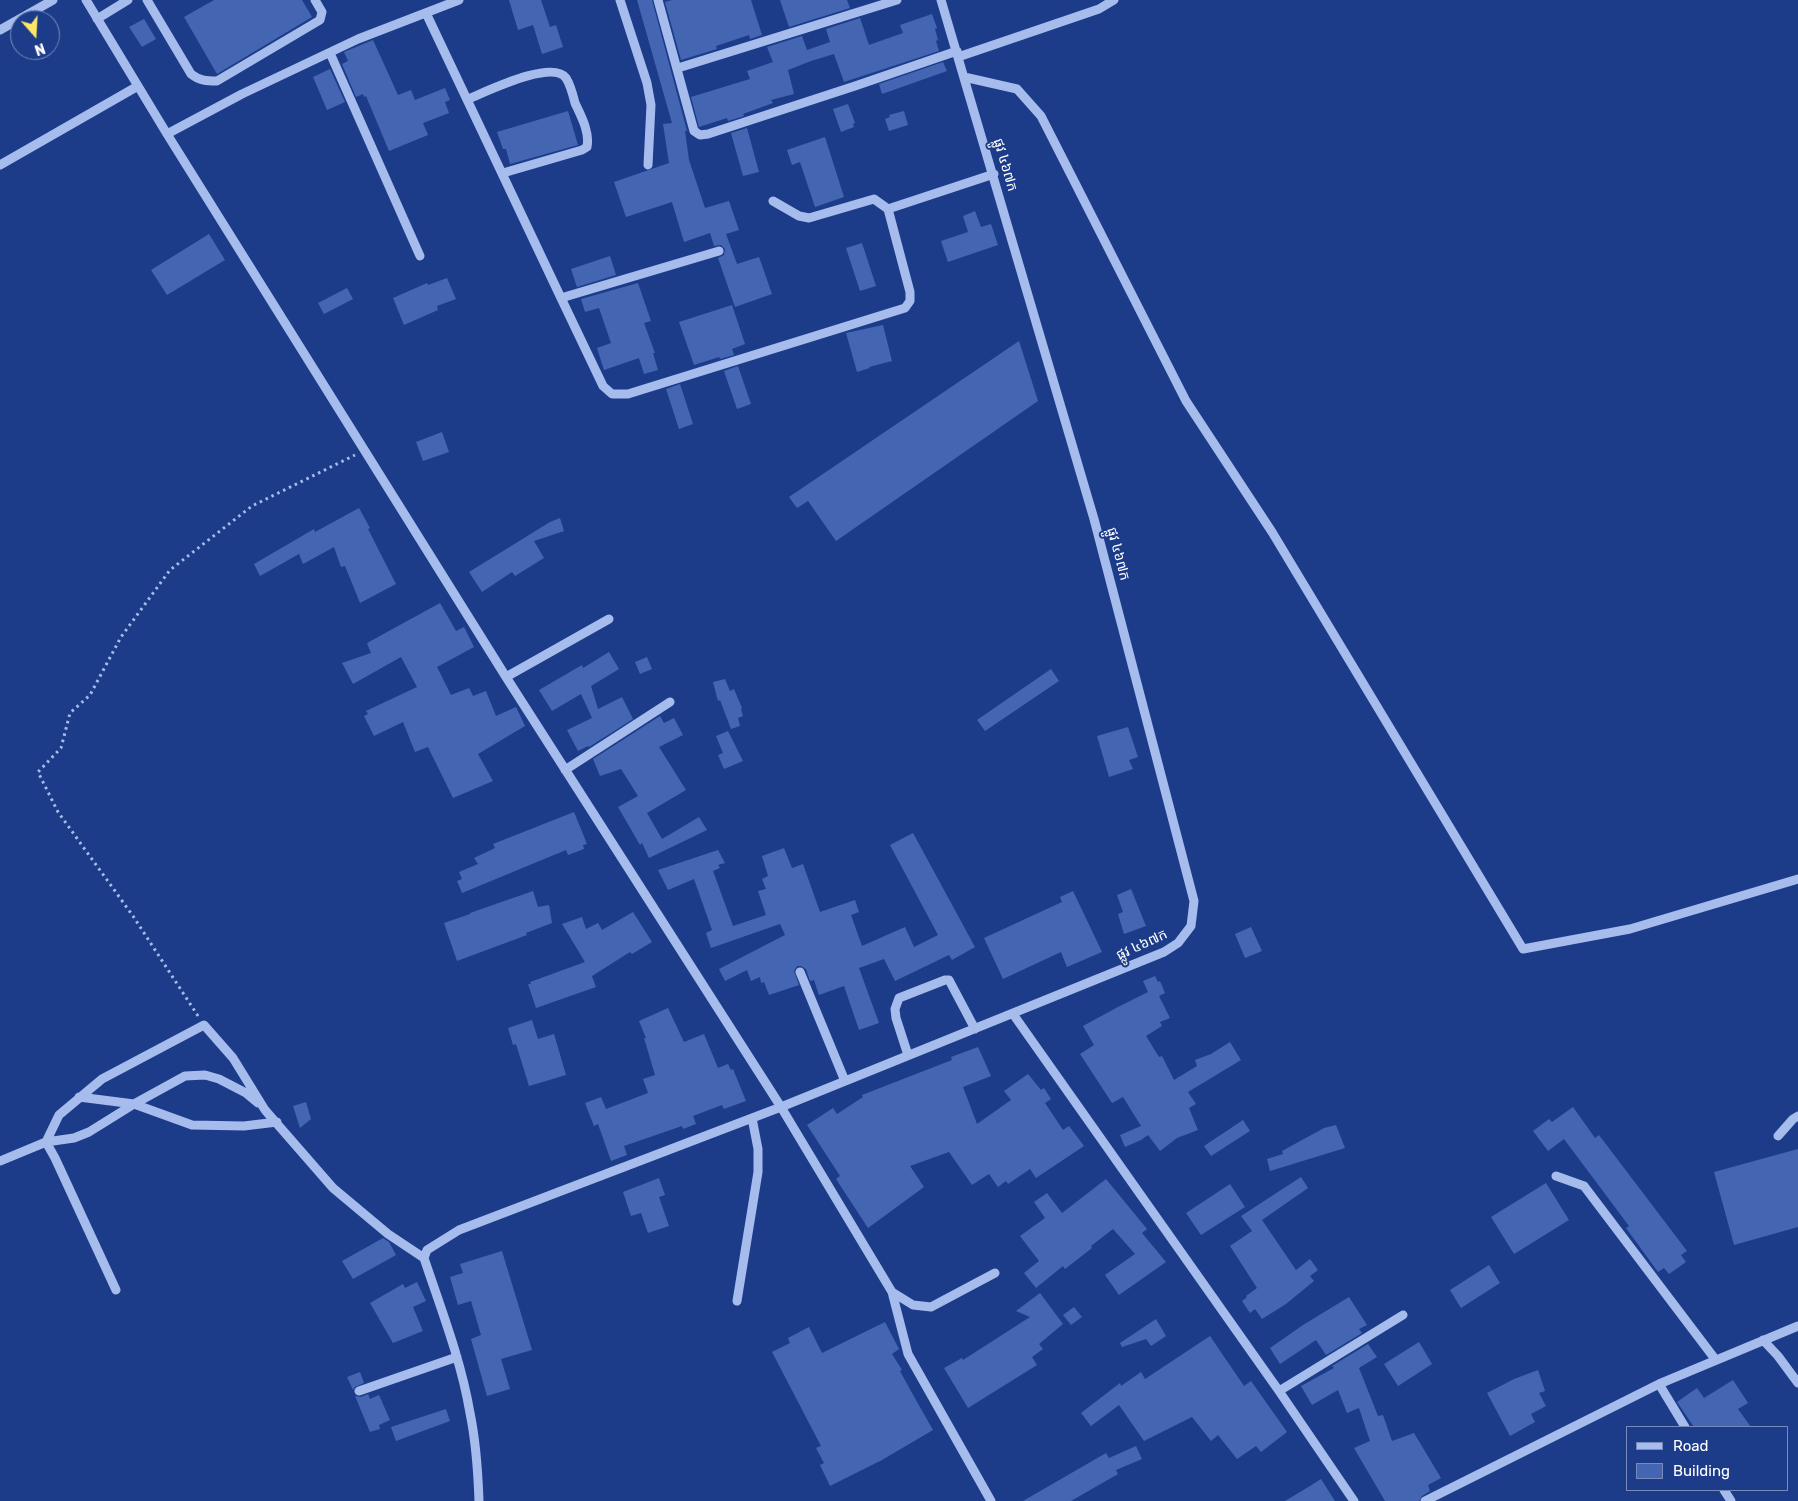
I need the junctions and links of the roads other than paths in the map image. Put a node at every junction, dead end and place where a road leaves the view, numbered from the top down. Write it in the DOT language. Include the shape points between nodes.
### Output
graph roads {
  1 [pos="53,0"];
  2 [pos="86,0"];
  3 [pos="128,0"];
  4 [pos="147,0"];
  5 [pos="315,0"];
  6 [pos="459,0"];
  7 [pos="620,0"];
  8 [pos="897,0"];
  9 [pos="941,0"];
  10 [pos="1114,0"];
  11 [pos="661,1"];
  12 [pos="426,13"];
  13 [pos="97,19"];
  14 [pos="0,30"];
  15 [pos="330,54"];
  16 [pos="957,54"];
  17 [pos="678,68"];
  18 [pos="964,77"];
  19 [pos="138,86"];
  20 [pos="468,100"];
  21 [pos="167,134"];
  22 [pos="0,165"];
  23 [pos="648,165"];
  24 [pos="503,173"];
  25 [pos="994,174"];
  26 [pos="773,201"];
  27 [pos="888,209"];
  28 [pos="719,251"];
  29 [pos="420,256"];
  30 [pos="561,298"];
  31 [pos="609,619"];
  32 [pos="506,677"];
  33 [pos="670,702"];
  34 [pos="565,770"];
  35 [pos="1798,879"];
  36 [pos="800,972"];
  37 [pos="1013,1014"];
  38 [pos="975,1029"];
  39 [pos="908,1055"];
  40 [pos="845,1081"];
  41 [pos="79,1097"];
  42 [pos="134,1104"];
  43 [pos="781,1107"];
  44 [pos="265,1110"];
  45 [pos="1798,1116"];
  46 [pos="752,1118"];
  47 [pos="277,1122"];
  48 [pos="1778,1136"];
  49 [pos="46,1142"];
  50 [pos="0,1161"];
  51 [pos="1556,1176"];
  52 [pos="424,1258"];
  53 [pos="995,1273"];
  54 [pos="116,1290"];
  55 [pos="892,1292"];
  56 [pos="737,1301"];
  57 [pos="1403,1315"];
  58 [pos="1798,1326"];
  59 [pos="1763,1340"];
  60 [pos="457,1357"];
  61 [pos="1715,1359"];
  62 [pos="1798,1383"];
  63 [pos="1659,1384"];
  64 [pos="359,1391"];
  65 [pos="1280,1391"];
  66 [pos="1684,1426"];
  67 [pos="479,1501"];
  68 [pos="991,1501"];
  69 [pos="1354,1501"];
  70 [pos="1425,1501"];
  1 -- 14 [label="street"];
  2 -- 13 [label="street"];
  3 -- 13 [label="street"];
  4 -- 5 [label="street" via="191,74 197,79 217,81 320,20 322,12"];
  6 -- 12 [label="street"];
  7 -- 23 [label="street" via="648,83 651,106"];
  8 -- 17 [label="street"];
  9 -- 16 [label="street, ផ្លូវ ៤៦៧ក"];
  10 -- 16 [label="street" via="1099,9"];
  11 -- 17 [label="street"];
  12 -- 15 [label="street" via="358,39"];
  12 -- 20 [label="street"];
  13 -- 19 [label="street"];
  15 -- 21 [label="street" via="242,94"];
  15 -- 29 [label="street"];
  16 -- 17 [label="street" via="700,135 694,131"];
  16 -- 18 [label="street, ផ្លូវ ៤៦៧ក"];
  18 -- 25 [label="street, ផ្លូវ ៤៦៧ក"];
  18 -- 35 [label="street" via="1017,90 1041,116 1186,401 1272,532 1523,949 1630,929"];
  19 -- 21 [label="street"];
  19 -- 22 [label="street"];
  20 -- 24 [label="street"];
  20 -- 24 [label="street" via="544,72 558,72 566,77 584,125 588,140 586,147"];
  21 -- 32 [label="street"];
  24 -- 30 [label="street"];
  25 -- 27 [label="street"];
  25 -- 37 [label="street, ផ្លូវ ៤៦៧ក" via="1094,519 1194,901 1191,926 1178,943"];
  26 -- 27 [label="street" via="809,218 874,199"];
  27 -- 30 [label="street" via="910,292 910,301 905,308 628,394 612,394 603,386"];
  28 -- 30 [label="street"];
  31 -- 32 [label="street"];
  32 -- 34 [label="street"];
  33 -- 34 [label="street"];
  34 -- 43 [label="street"];
  36 -- 40 [label="street"];
  37 -- 38 [label="street, ផ្លូវ ៤៦៧ក"];
  37 -- 65 [label="street"];
  38 -- 39 [label="street, ផ្លូវ ៤៦៧ក"];
  38 -- 39 [label="street" via="949,980 908,994 899,998 895,1009"];
  39 -- 40 [label="street, ផ្លូវ ៤៦៧ក"];
  40 -- 43 [label="street, ផ្លូវ ៤៦៧ក"];
  41 -- 42 [label="street"];
  41 -- 44 [label="street" via="102,1078 204,1025 232,1058"];
  41 -- 49 [label="street" via="59,1115"];
  42 -- 44 [label="street" via="185,1076 205,1075 246,1092"];
  42 -- 47 [label="street" via="192,1125 244,1126"];
  42 -- 49 [label="street" via="89,1132"];
  43 -- 46 [label="street, ផ្លូវ ៤៦៧ក"];
  43 -- 55 [label="street"];
  44 -- 47 [label="street"];
  45 -- 48 [label="street"];
  46 -- 52 [label="street, ផ្លូវ ៤៦៧ក" via="459,1230 427,1250"];
  46 -- 56 [label="street" via="758,1148 758,1172"];
  47 -- 52 [label="street" via="334,1188 388,1234"];
  49 -- 50 [label="street"];
  49 -- 54 [label="street"];
  51 -- 61 [label="street" via="1584,1186"];
  52 -- 60 [label="street"];
  53 -- 55 [label="street" via="931,1307 914,1305"];
  55 -- 68 [label="street" via="908,1354"];
  57 -- 65 [label="street"];
  58 -- 59 [label="street"];
  59 -- 61 [label="street"];
  59 -- 62 [label="street"];
  60 -- 64 [label="street"];
  60 -- 67 [label="street" via="470,1413"];
  61 -- 63 [label="street"];
  63 -- 66 [label="street"];
  63 -- 70 [label="street"];
  65 -- 69 [label="street"];
}
